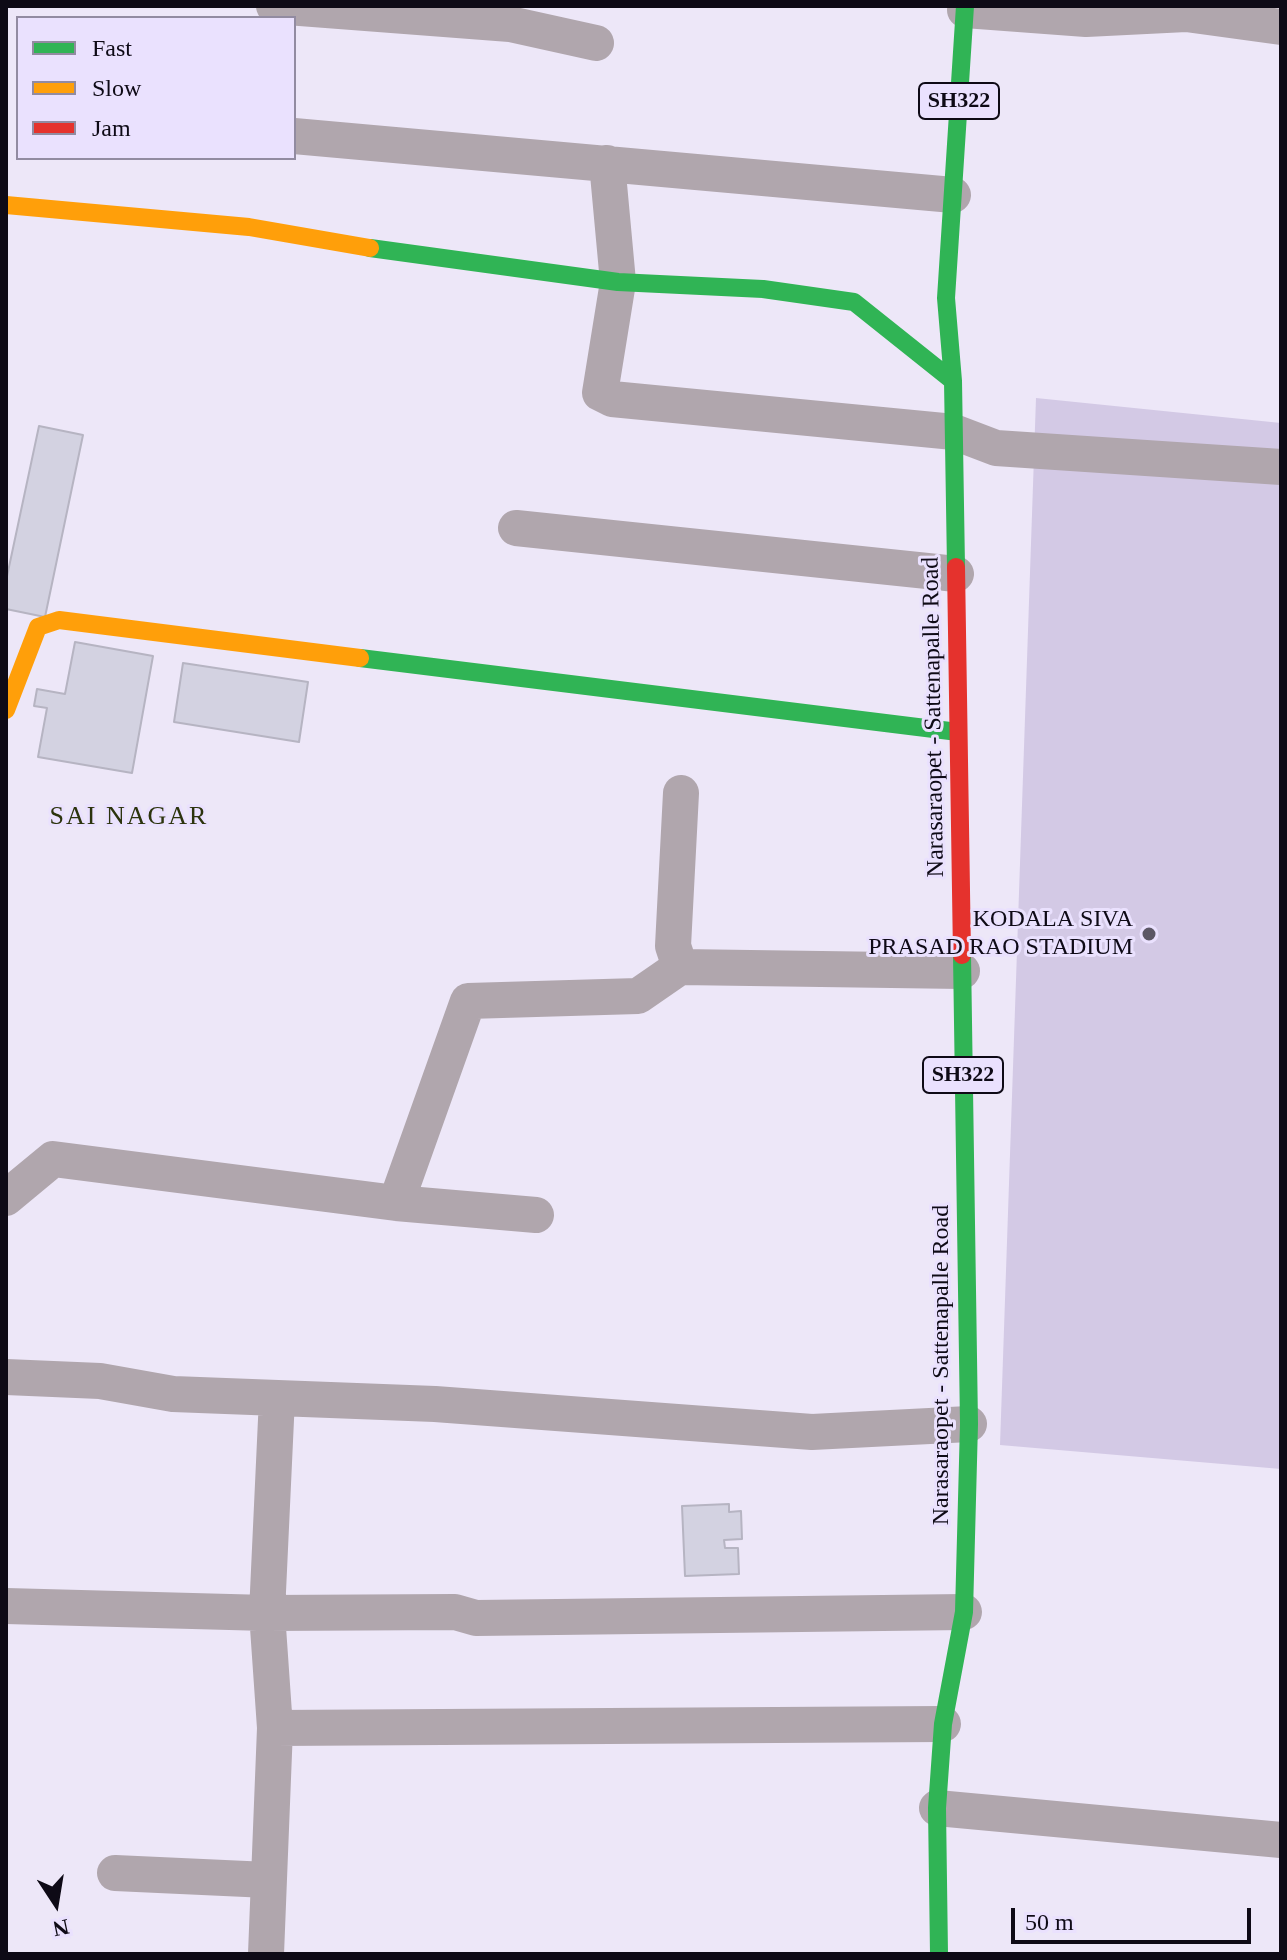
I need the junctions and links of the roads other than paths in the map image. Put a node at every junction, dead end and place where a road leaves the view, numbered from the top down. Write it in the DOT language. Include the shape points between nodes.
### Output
graph roads {
  1 [pos="274,6"];
  2 [pos="965,8"];
  3 [pos="1186,10"];
  4 [pos="1281,27"];
  5 [pos="596,43"];
  6 [pos="296,136"];
  7 [pos="607,163"];
  8 [pos="953,195"];
  9 [pos="6,205"];
  10 [pos="618,282"];
  11 [pos="953,381"];
  12 [pos="954,432"];
  13 [pos="1281,467"];
  14 [pos="516,528"];
  15 [pos="956,574"];
  16 [pos="19,641"];
  17 [pos="6,710"];
  18 [pos="958,732"];
  19 [pos="681,793"];
  20 [pos="680,967"];
  21 [pos="962,971"];
  22 [pos="6,1198"];
  23 [pos="396,1203"];
  24 [pos="536,1215"];
  25 [pos="6,1377"];
  26 [pos="277,1398"];
  27 [pos="969,1424"];
  28 [pos="6,1606"];
  29 [pos="964,1612"];
  30 [pos="267,1613"];
  31 [pos="943,1724"];
  32 [pos="275,1728"];
  33 [pos="937,1808"];
  34 [pos="1281,1840"];
  35 [pos="115,1873"];
  36 [pos="268,1880"];
  37 [pos="266,1954"];
  38 [pos="939,1954"];
  1 -- 5 [label="street" via="510,24"];
  2 -- 3 [label="street" via="1086,19"];
  2 -- 8 [label="street, Narasaraopet - Sattenapalle Road / SH322"];
  3 -- 4 [label="street"];
  6 -- 7 [label="street"];
  7 -- 8 [label="street"];
  7 -- 10 [label="street"];
  8 -- 11 [label="street, Narasaraopet - Sattenapalle Road / SH322" via="946,298"];
  9 -- 10 [label="street" via="249,227"];
  10 -- 11 [label="street" via="763,289 854,302"];
  10 -- 12 [label="street" via="600,393 612,399"];
  11 -- 12 [label="street, Narasaraopet - Sattenapalle Road / SH322"];
  12 -- 13 [label="street" via="996,448"];
  12 -- 15 [label="street, Narasaraopet - Sattenapalle Road / SH322"];
  14 -- 15 [label="street"];
  15 -- 18 [label="street, Narasaraopet - Sattenapalle Road / SH322"];
  16 -- 17 [label="street"];
  16 -- 18 [label="street" via="59,620"];
  18 -- 21 [label="street, Narasaraopet - Sattenapalle Road / SH322"];
  19 -- 20 [label="street" via="673,946"];
  20 -- 21 [label="street"];
  20 -- 23 [label="street" via="638,996 468,1001"];
  21 -- 27 [label="street, Narasaraopet - Sattenapalle Road / SH322"];
  22 -- 23 [label="street" via="53,1159"];
  23 -- 24 [label="street"];
  25 -- 26 [label="street" via="100,1381 173,1394"];
  26 -- 27 [label="street" via="435,1404 812,1432"];
  26 -- 30 [label="street"];
  27 -- 29 [label="street, Narasaraopet - Sattenapalle Road / SH322"];
  28 -- 30 [label="street"];
  29 -- 30 [label="street" via="476,1618 455,1612"];
  29 -- 31 [label="street, Narasaraopet - Sattenapalle Road / SH322"];
  30 -- 32 [label="street"];
  31 -- 32 [label="street"];
  31 -- 33 [label="street, Narasaraopet - Sattenapalle Road / SH322"];
  32 -- 36 [label="street"];
  33 -- 34 [label="street"];
  33 -- 38 [label="street, Narasaraopet - Sattenapalle Road / SH322"];
  35 -- 36 [label="street"];
  36 -- 37 [label="street"];
}
